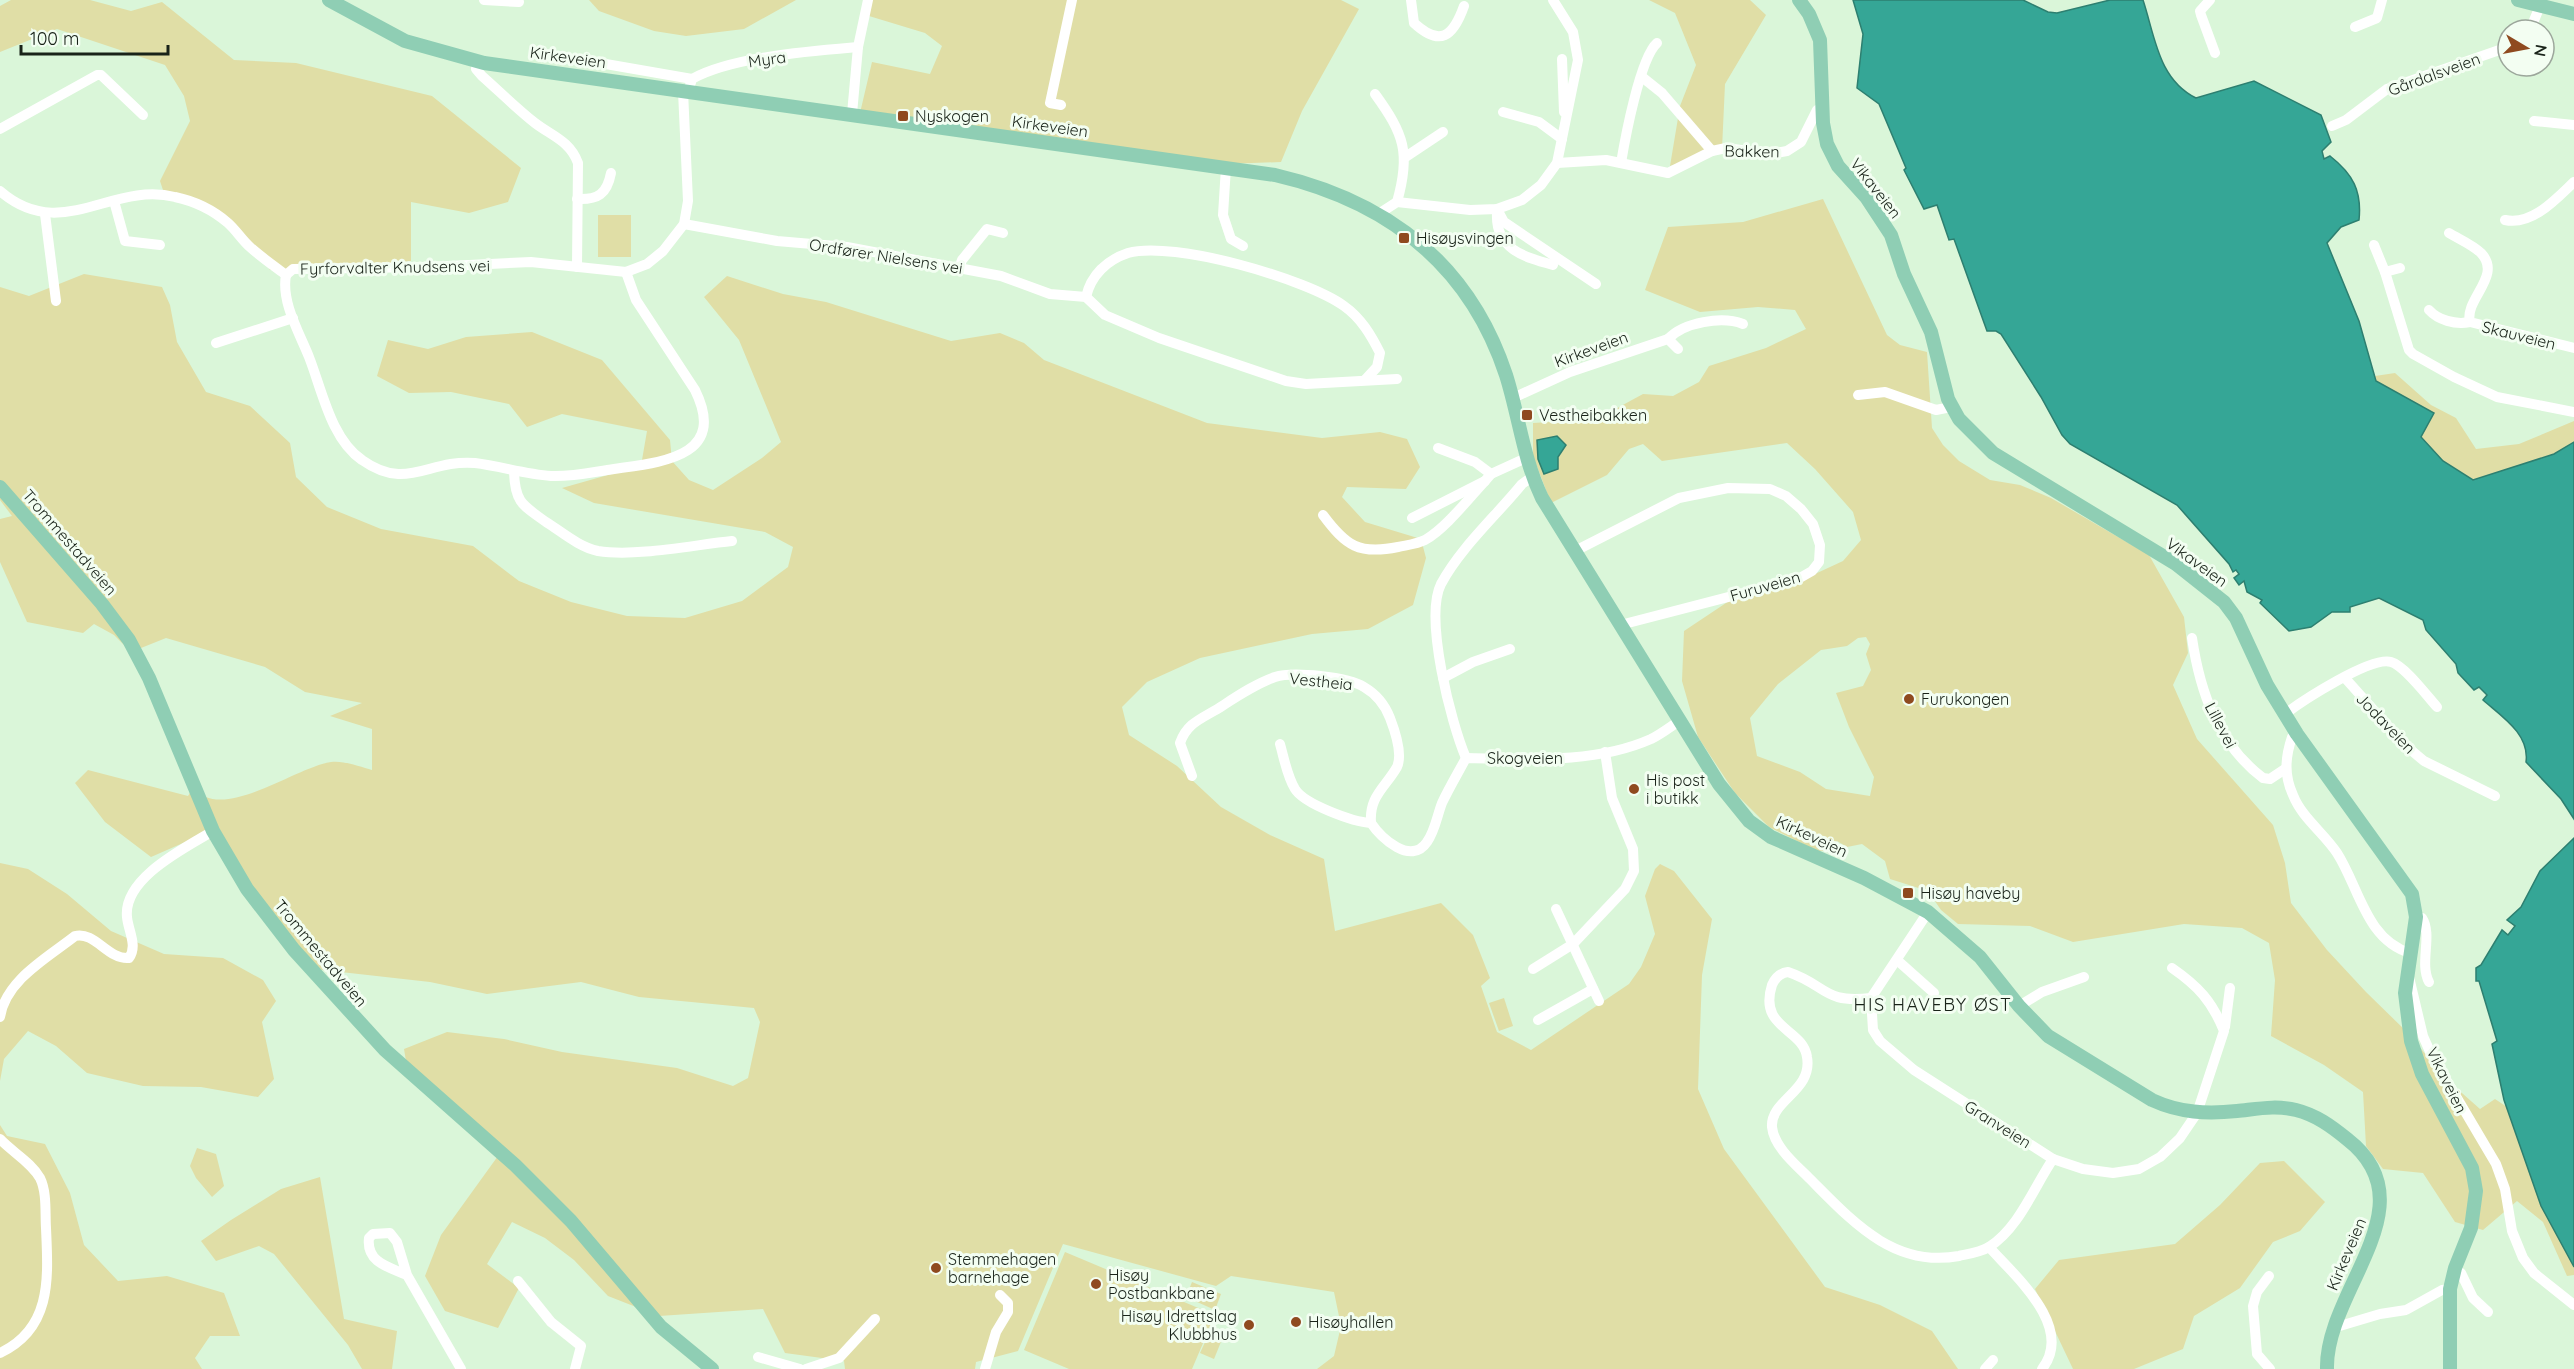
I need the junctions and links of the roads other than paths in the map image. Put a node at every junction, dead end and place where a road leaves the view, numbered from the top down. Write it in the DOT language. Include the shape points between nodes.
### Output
graph roads {
  1 [pos="329,0"];
  2 [pos="484,0"];
  3 [pos="868,0"];
  4 [pos="1072,0"];
  5 [pos="1411,0"];
  6 [pos="1553,0"];
  7 [pos="1799,0"];
  8 [pos="2210,0"];
  9 [pos="2382,0"];
  10 [pos="2518,0"];
  11 [pos="519,2"];
  12 [pos="1464,6"];
  13 [pos="2540,6"];
  14 [pos="2574,14"];
  15 [pos="2535,18"];
  16 [pos="2355,27"];
  17 [pos="1657,43"];
  18 [pos="858,47"];
  19 [pos="2496,50"];
  20 [pos="2215,53"];
  21 [pos="1562,59"];
  22 [pos="477,62"];
  23 [pos="600,63"];
  24 [pos="1642,77"];
  25 [pos="688,87"];
  26 [pos="1375,94"];
  27 [pos="1061,105"];
  28 [pos="1822,107"];
  29 [pos="1503,112"];
  30 [pos="852,114"];
  31 [pos="143,115"];
  32 [pos="1566,117"];
  33 [pos="2534,121"];
  34 [pos="2574,125"];
  35 [pos="2332,126"];
  36 [pos="0,129"];
  37 [pos="1443,132"];
  38 [pos="1562,139"];
  39 [pos="1712,151"];
  40 [pos="1404,158"];
  41 [pos="1557,163"];
  42 [pos="1621,163"];
  43 [pos="1226,167"];
  44 [pos="611,173"];
  45 [pos="2574,182"];
  46 [pos="0,191"];
  47 [pos="577,199"];
  48 [pos="114,201"];
  49 [pos="1397,202"];
  50 [pos="1497,209"];
  51 [pos="1380,213"];
  52 [pos="45,214"];
  53 [pos="2505,220"];
  54 [pos="684,224"];
  55 [pos="1003,232"];
  56 [pos="2449,233"];
  57 [pos="160,245"];
  58 [pos="2374,245"];
  59 [pos="1243,246"];
  60 [pos="1553,265"];
  61 [pos="577,267"];
  62 [pos="959,268"];
  63 [pos="2400,268"];
  64 [pos="626,272"];
  65 [pos="2385,272"];
  66 [pos="286,275"];
  67 [pos="1596,284"];
  68 [pos="1086,297"];
  69 [pos="56,301"];
  70 [pos="2429,309"];
  71 [pos="293,318"];
  72 [pos="2470,322"];
  73 [pos="1743,324"];
  74 [pos="1668,339"];
  75 [pos="216,343"];
  76 [pos="2574,348"];
  77 [pos="1678,349"];
  78 [pos="1397,379"];
  79 [pos="1365,380"];
  80 [pos="1857,395"];
  81 [pos="1513,398"];
  82 [pos="1951,406"];
  83 [pos="2574,412"];
  84 [pos="1438,448"];
  85 [pos="1526,458"];
  86 [pos="514,472"];
  87 [pos="1488,477"];
  88 [pos="1532,477"];
  89 [pos="0,487"];
  90 [pos="1323,515"];
  91 [pos="1412,518"];
  92 [pos="732,541"];
  93 [pos="1575,551"];
  94 [pos="1622,627"];
  95 [pos="2192,638"];
  96 [pos="1510,649"];
  97 [pos="1443,678"];
  98 [pos="2345,678"];
  99 [pos="2437,707"];
  100 [pos="2285,714"];
  101 [pos="1679,721"];
  102 [pos="2297,734"];
  103 [pos="1280,744"];
  104 [pos="1605,753"];
  105 [pos="1466,758"];
  106 [pos="2285,769"];
  107 [pos="1192,776"];
  108 [pos="2495,796"];
  109 [pos="1371,823"];
  110 [pos="213,831"];
  111 [pos="1556,909"];
  112 [pos="1928,912"];
  113 [pos="2416,917"];
  114 [pos="1573,944"];
  115 [pos="2410,953"];
  116 [pos="1897,960"];
  117 [pos="2172,968"];
  118 [pos="1533,969"];
  119 [pos="2408,973"];
  120 [pos="2084,977"];
  121 [pos="2429,982"];
  122 [pos="2230,988"];
  123 [pos="1593,989"];
  124 [pos="1934,993"];
  125 [pos="1871,998"];
  126 [pos="1599,1001"];
  127 [pos="2019,1006"];
  128 [pos="0,1017"];
  129 [pos="1538,1020"];
  130 [pos="2224,1031"];
  131 [pos="2197,1113"];
  132 [pos="0,1139"];
  133 [pos="2053,1159"];
  134 [pos="1989,1247"];
  135 [pos="2455,1268"];
  136 [pos="407,1275"];
  137 [pos="2269,1276"];
  138 [pos="518,1281"];
  139 [pos="2450,1288"];
  140 [pos="1000,1295"];
  141 [pos="2574,1305"];
  142 [pos="2488,1312"];
  143 [pos="875,1320"];
  144 [pos="2333,1328"];
  145 [pos="0,1353"];
  146 [pos="758,1357"];
  147 [pos="1993,1360"];
  148 [pos="461,1369"];
  149 [pos="575,1369"];
  150 [pos="712,1369"];
  151 [pos="800,1369"];
  152 [pos="806,1369"];
  153 [pos="985,1369"];
  154 [pos="1985,1369"];
  155 [pos="2042,1369"];
  156 [pos="2270,1369"];
  157 [pos="2327,1369"];
  158 [pos="2450,1369"];
  1 -- 22 [label="main road, Kirkeveien" via="405,41"];
  2 -- 11 [label="street"];
  3 -- 18 [label="street"];
  4 -- 27 [label="street" via="1050,104"];
  5 -- 12 [label="street" via="1414,23 1427,35 1442,37 1448,35"];
  6 -- 32 [label="street" via="1576,43 1578,60"];
  7 -- 28 [label="main road, Vikaveien" via="1815,24 1820,40"];
  8 -- 20 [label="street" via="2200,11"];
  9 -- 16 [label="street" via="2377,18"];
  10 -- 13 [label="main road"];
  13 -- 14 [label="main road"];
  13 -- 15 [label="street"];
  17 -- 24 [label="street" via="1647,58"];
  18 -- 25 [label="street, Myra" via="713,68"];
  18 -- 30 [label="street"];
  19 -- 35 [label="street, Gårdalsveien" via="2387,89"];
  21 -- 32 [label="street"];
  22 -- 25 [label="main road, Kirkeveien"];
  22 -- 47 [label="street" via="476,69 482,76 536,124 570,146 578,163"];
  23 -- 25 [label="street"];
  24 -- 39 [label="street" via="1662,93"];
  24 -- 42 [label="street" via="1629,117"];
  25 -- 30 [label="main road, Kirkeveien"];
  25 -- 54 [label="street" via="688,201"];
  26 -- 40 [label="street" via="1402,138"];
  28 -- 39 [label="street, Bakken" via="1801,142 1787,151"];
  28 -- 82 [label="main road, Vikaveien" via="1825,134 1838,166 1866,197 1891,235 1931,332"];
  29 -- 38 [label="street" via="1539,122"];
  30 -- 43 [label="main road, Kirkeveien"];
  31 -- 36 [label="street" via="97,75"];
  32 -- 38 [label="street"];
  33 -- 34 [label="street"];
  37 -- 40 [label="street"];
  38 -- 41 [label="street"];
  39 -- 42 [label="street, Bakken" via="1668,173"];
  40 -- 49 [label="street"];
  41 -- 42 [label="street, Bakken"];
  41 -- 50 [label="street" via="1541,185 1522,200"];
  43 -- 51 [label="main road, Kirkeveien" via="1321,186"];
  43 -- 59 [label="street" via="1223,215 1231,239"];
  44 -- 47 [label="street" via="608,188 602,194"];
  45 -- 53 [label="street" via="2540,212 2519,221"];
  46 -- 52 [label="street, Fyrforvalter Knudsens vei" via="11,201"];
  47 -- 61 [label="street"];
  48 -- 52 [label="street, Fyrforvalter Knudsens vei" via="81,211"];
  48 -- 57 [label="street" via="124,241"];
  48 -- 66 [label="street, Fyrforvalter Knudsens vei" via="145,193 199,204 228,223 250,247"];
  49 -- 50 [label="street"];
  49 -- 51 [label="street"];
  50 -- 60 [label="street" via="1498,228 1510,250"];
  50 -- 67 [label="street" via="1504,222"];
  51 -- 81 [label="main road, Kirkeveien" via="1429,252 1470,300 1498,352"];
  52 -- 69 [label="street"];
  54 -- 62 [label="street, Ordfører Nielsens vei" via="847,247"];
  54 -- 64 [label="street" via="663,251 647,264"];
  55 -- 62 [label="street" via="987,229"];
  56 -- 72 [label="street, Skauveien" via="2481,253 2486,262 2486,277 2470,306"];
  58 -- 65 [label="street"];
  61 -- 64 [label="street, Fyrforvalter Knudsens vei"];
  61 -- 66 [label="street, Fyrforvalter Knudsens vei" via="531,262 293,269"];
  62 -- 68 [label="street, Ordfører Nielsens vei" via="1001,276 1050,294"];
  63 -- 65 [label="street"];
  64 -- 86 [label="street" via="636,300 703,405 701,436 684,454 664,462 567,476"];
  65 -- 83 [label="street" via="2409,350 2421,361 2497,397"];
  66 -- 71 [label="street" via="284,288"];
  68 -- 79 [label="street" via="1105,315 1159,338 1286,381 1306,384"];
  68 -- 79 [label="street" via="1097,272 1114,259 1138,252 1210,259 1275,275 1325,294 1360,321 1380,353 1377,367"];
  70 -- 72 [label="street" via="2436,318"];
  71 -- 75 [label="street"];
  71 -- 86 [label="street" via="347,449 363,462 403,476 450,463 475,463"];
  72 -- 76 [label="street, Skauveien"];
  73 -- 74 [label="street, Kirkeveien" via="1722,320 1680,330"];
  74 -- 77 [label="street"];
  74 -- 81 [label="street, Kirkeveien" via="1570,372"];
  78 -- 79 [label="street"];
  80 -- 82 [label="street" via="1885,392 1936,410"];
  81 -- 85 [label="main road, Kirkeveien"];
  82 -- 100 [label="main road, Vikaveien" via="1993,453 2176,564 2216,594 2236,618"];
  84 -- 87 [label="street" via="1475,462"];
  85 -- 87 [label="street"];
  85 -- 88 [label="main road, Kirkeveien"];
  86 -- 92 [label="street" via="515,492 522,505 576,542 597,551 627,552"];
  87 -- 90 [label="street" via="1435,532 1418,543 1363,549 1345,540"];
  87 -- 91 [label="street"];
  88 -- 93 [label="main road, Kirkeveien"];
  88 -- 97 [label="street" via="1470,544 1434,602"];
  89 -- 110 [label="main road, Trommestadveien" via="129,640 149,678"];
  93 -- 94 [label="main road, Kirkeveien"];
  93 -- 94 [label="street, Furuveien" via="1679,498 1728,488 1770,489 1801,508 1813,524 1820,545 1819,562 1798,579 1628,622"];
  94 -- 101 [label="main road, Kirkeveien"];
  95 -- 106 [label="street, Lillevei" via="2200,681 2232,749 2263,778 2270,779"];
  96 -- 97 [label="street"];
  97 -- 105 [label="street"];
  98 -- 99 [label="street" via="2377,663 2391,662"];
  98 -- 100 [label="street" via="2323,687"];
  98 -- 108 [label="street, Jodaveien" via="2424,761"];
  100 -- 102 [label="main road, Vikaveien"];
  101 -- 104 [label="street, Skogveien" via="1654,738"];
  101 -- 112 [label="main road, Kirkeveien" via="1728,797 1760,830"];
  102 -- 106 [label="street" via="2292,737"];
  102 -- 113 [label="main road, Vikaveien" via="2408,886"];
  103 -- 109 [label="street" via="1294,787 1302,798 1353,820"];
  104 -- 105 [label="street, Skogveien" via="1530,759"];
  104 -- 114 [label="street" via="1612,798 1634,849 1634,870 1625,889"];
  105 -- 109 [label="street, Skogveien" via="1428,841 1420,849 1398,848 1380,836"];
  106 -- 115 [label="street" via="2293,796 2338,854 2358,899 2390,944"];
  107 -- 109 [label="street, Vestheia" via="1180,743 1185,729 1276,676 1340,679 1362,686 1378,697 1389,717 1398,749 1397,766 1373,800"];
  110 -- 128 [label="street" via="172,856 133,891 127,910 133,946 129,958 114,954 86,936 75,936 14,987 3,1002"];
  110 -- 150 [label="main road, Trommestadveien" via="273,924 349,1013 515,1165 571,1221 662,1327"];
  111 -- 114 [label="street"];
  112 -- 116 [label="street"];
  112 -- 127 [label="main road, Kirkeveien" via="1980,957"];
  113 -- 115 [label="main road, Vikaveien"];
  113 -- 121 [label="street" via="2426,923"];
  114 -- 118 [label="street"];
  114 -- 123 [label="street"];
  115 -- 119 [label="main road, Vikaveien"];
  116 -- 124 [label="street"];
  116 -- 125 [label="street"];
  117 -- 130 [label="street" via="2204,993"];
  119 -- 135 [label="main road, Vikaveien" via="2406,1009 2416,1058 2467,1157 2474,1179 2471,1228"];
  119 -- 141 [label="street" via="2431,1054 2496,1164 2512,1231 2523,1257 2534,1272"];
  120 -- 127 [label="street" via="2042,992"];
  122 -- 130 [label="street"];
  123 -- 126 [label="street"];
  123 -- 129 [label="street"];
  125 -- 133 [label="street, Granveien" via="1873,1030 1880,1041 1941,1088"];
  125 -- 134 [label="street" via="1837,999 1800,976 1788,972 1777,977 1771,990 1771,1013 1776,1023 1801,1045 1808,1069 1803,1083 1776,1111 1772,1127 1775,1138 1832,1202 1897,1250 1939,1260"];
  127 -- 131 [label="main road, Kirkeveien" via="2048,1036 2152,1100"];
  130 -- 131 [label="street"];
  131 -- 133 [label="street, Granveien" via="2180,1138 2160,1157 2139,1169 2113,1173"];
  131 -- 144 [label="main road, Kirkeveien" via="2271,1107 2305,1112 2354,1144 2372,1168 2380,1194 2378,1223"];
  132 -- 145 [label="street" via="31,1167 42,1185 48,1283 34,1322 16,1343"];
  133 -- 134 [label="street" via="2018,1218"];
  134 -- 155 [label="street" via="2038,1302 2048,1322 2051,1347"];
  135 -- 139 [label="main road, Vikaveien"];
  135 -- 142 [label="street" via="2473,1298"];
  136 -- 148 [label="street"];
  137 -- 156 [label="street" via="2257,1292 2253,1306 2257,1354"];
  138 -- 149 [label="street" via="551,1322 581,1347"];
  139 -- 144 [label="street" via="2406,1311"];
  139 -- 158 [label="main road, Vikaveien"];
  140 -- 153 [label="street" via="1008,1303 1008,1312 996,1332"];
  143 -- 152 [label="street" via="839,1358"];
  144 -- 157 [label="main road, Kirkeveien"];
  146 -- 151 [label="street"];
  147 -- 154 [label="street"];
}
